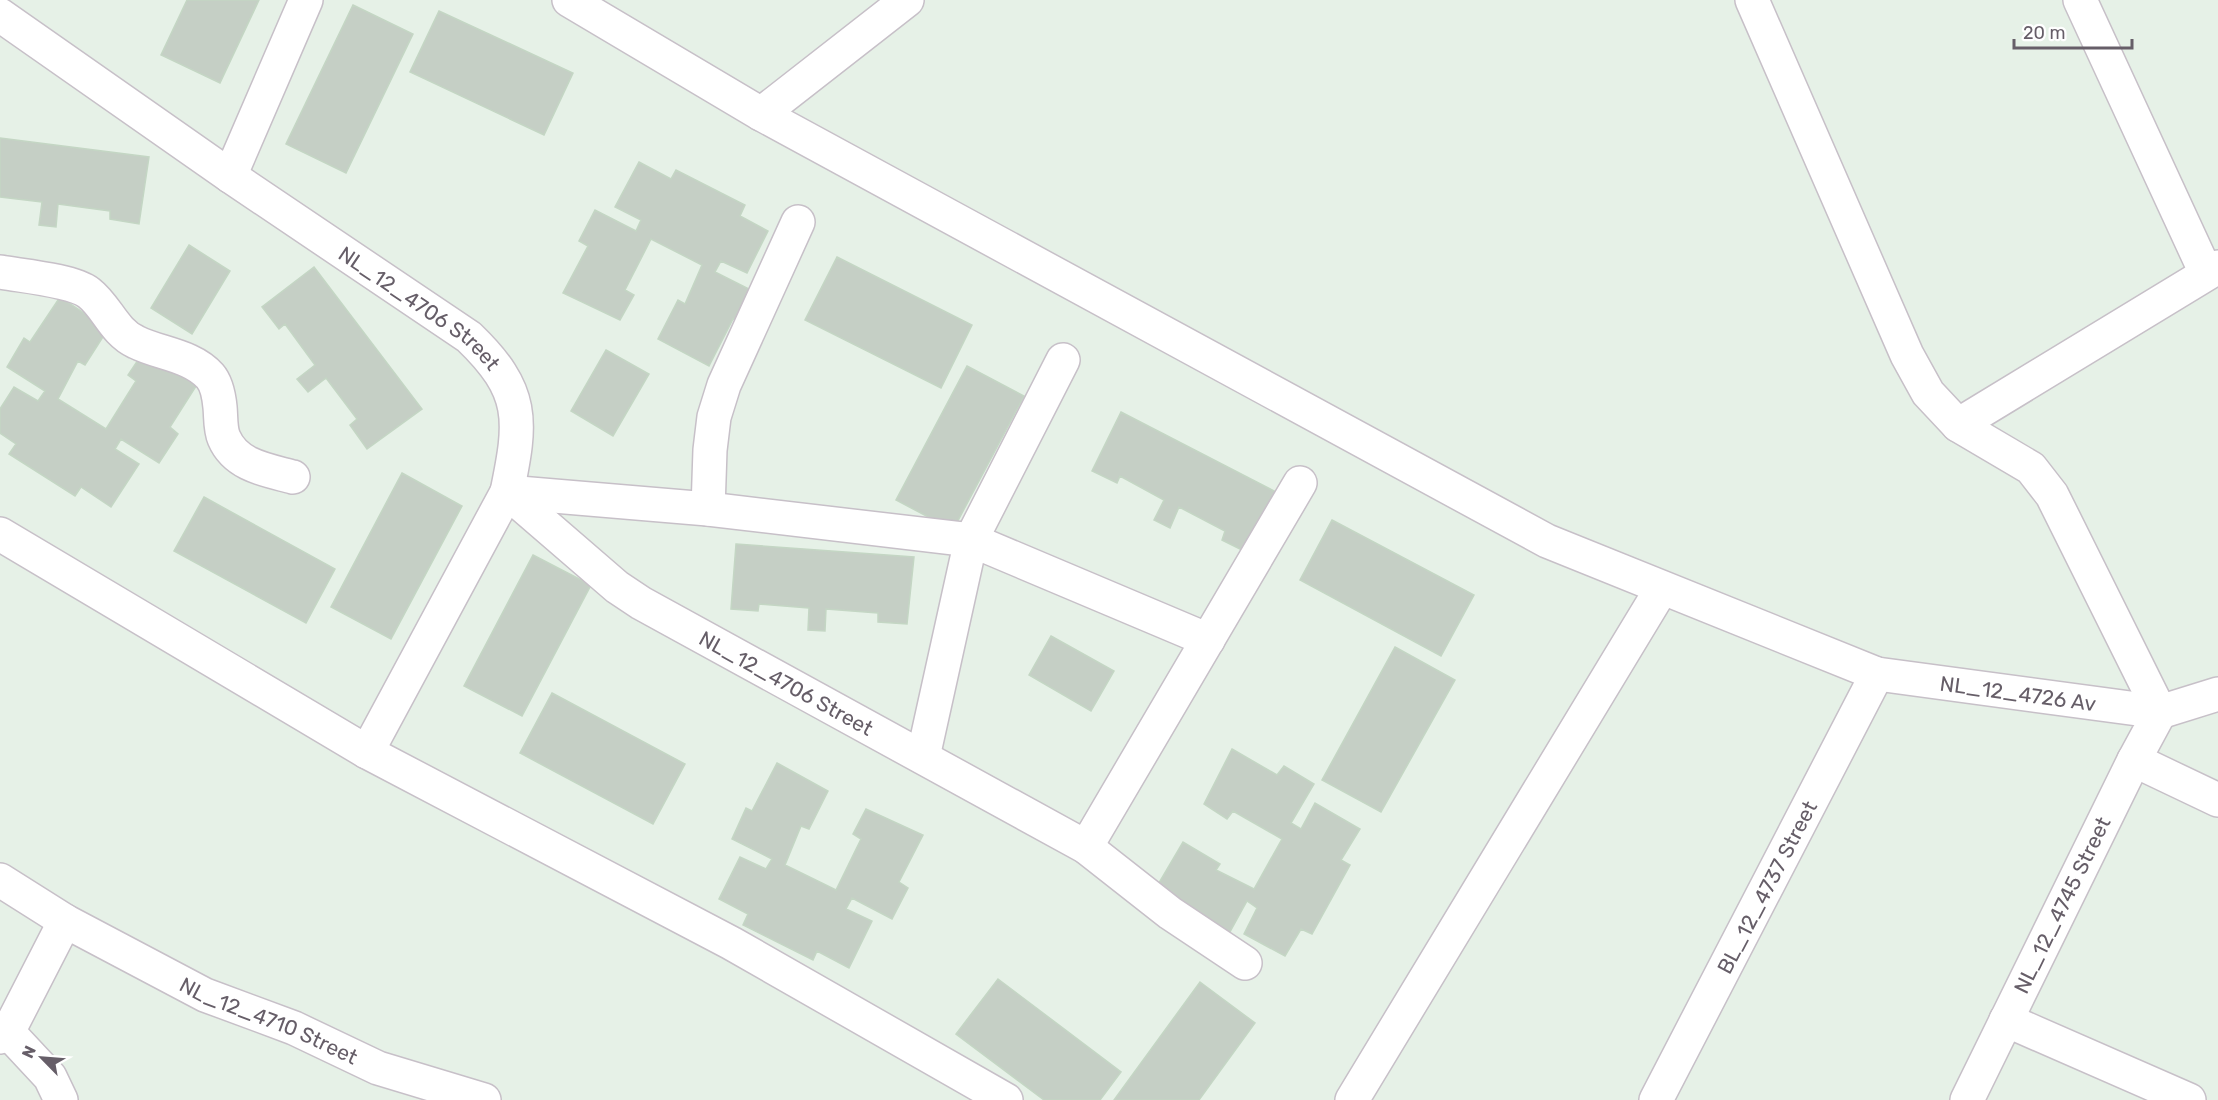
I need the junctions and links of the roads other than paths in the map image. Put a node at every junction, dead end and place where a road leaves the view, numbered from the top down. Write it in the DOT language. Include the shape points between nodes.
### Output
graph roads {
  1 [pos="306,0"];
  2 [pos="907,0"];
  3 [pos="1752,0"];
  4 [pos="2080,0"];
  5 [pos="574,1"];
  6 [pos="1,18"];
  7 [pos="761,114"];
  8 [pos="230,176"];
  9 [pos="798,222"];
  10 [pos="2212,270"];
  11 [pos="0,272"];
  12 [pos="1064,360"];
  13 [pos="1958,425"];
  14 [pos="293,477"];
  15 [pos="1300,483"];
  16 [pos="507,492"];
  17 [pos="708,509"];
  18 [pos="0,534"];
  19 [pos="971,540"];
  20 [pos="1662,588"];
  21 [pos="1208,640"];
  22 [pos="1877,674"];
  23 [pos="2215,698"];
  24 [pos="2160,712"];
  25 [pos="367,752"];
  26 [pos="923,757"];
  27 [pos="2134,760"];
  28 [pos="2218,800"];
  29 [pos="1086,847"];
  30 [pos="0,880"];
  31 [pos="65,921"];
  32 [pos="1245,963"];
  33 [pos="2006,1020"];
  34 [pos="3,1032"];
  35 [pos="2142,1091"];
  36 [pos="61,1100"];
  37 [pos="484,1100"];
  38 [pos="1006,1100"];
  39 [pos="1352,1100"];
  40 [pos="1656,1100"];
  41 [pos="1967,1100"];
  42 [pos="2189,1100"];
  1 -- 8 [label="street"];
  2 -- 7 [label="street"];
  3 -- 13 [label="street" via="1907,355 1929,393"];
  4 -- 10 [label="street"];
  5 -- 7 [label="street, NL_12_4726 Av"];
  6 -- 8 [label="street, NL_12_4706 Street"];
  7 -- 20 [label="street, NL_12_4726 Av" via="1547,541"];
  8 -- 16 [label="street, NL_12_4706 Street" via="469,337 488,355 504,377 515,406 517,447"];
  9 -- 17 [label="street" via="717,406 710,450"];
  10 -- 13 [label="street"];
  11 -- 14 [label="street" via="69,284 88,292 129,338 199,366 212,378 223,437 232,452 247,464"];
  12 -- 19 [label="street"];
  13 -- 24 [label="street" via="2031,468 2052,495"];
  15 -- 21 [label="street"];
  16 -- 17 [label="street"];
  16 -- 25 [label="street, NL_12_4706 Street"];
  16 -- 26 [label="street, NL_12_4706 Street" via="617,587 642,603"];
  17 -- 19 [label="street"];
  18 -- 25 [label="street"];
  19 -- 21 [label="street"];
  19 -- 26 [label="street"];
  20 -- 22 [label="street, NL_12_4726 Av"];
  20 -- 39 [label="street"];
  21 -- 29 [label="street"];
  22 -- 24 [label="street, NL_12_4726 Av"];
  22 -- 40 [label="street, BL_12_4737 Street"];
  23 -- 24 [label="street"];
  24 -- 27 [label="street, NL_12_4745 Street"];
  25 -- 38 [label="street" via="731,943"];
  26 -- 29 [label="street, NL_12_4706 Street"];
  27 -- 28 [label="street"];
  27 -- 33 [label="street, NL_12_4745 Street"];
  29 -- 32 [label="street, NL_12_4706 Street" via="1170,913"];
  30 -- 31 [label="street, NL_12_4710 Street"];
  31 -- 34 [label="street"];
  31 -- 37 [label="street, NL_12_4710 Street" via="205,995 294,1029 378,1068"];
  33 -- 35 [label="street"];
  33 -- 41 [label="street, NL_12_4745 Street"];
  34 -- 36 [label="street" via="50,1077"];
  35 -- 42 [label="street"];
}
